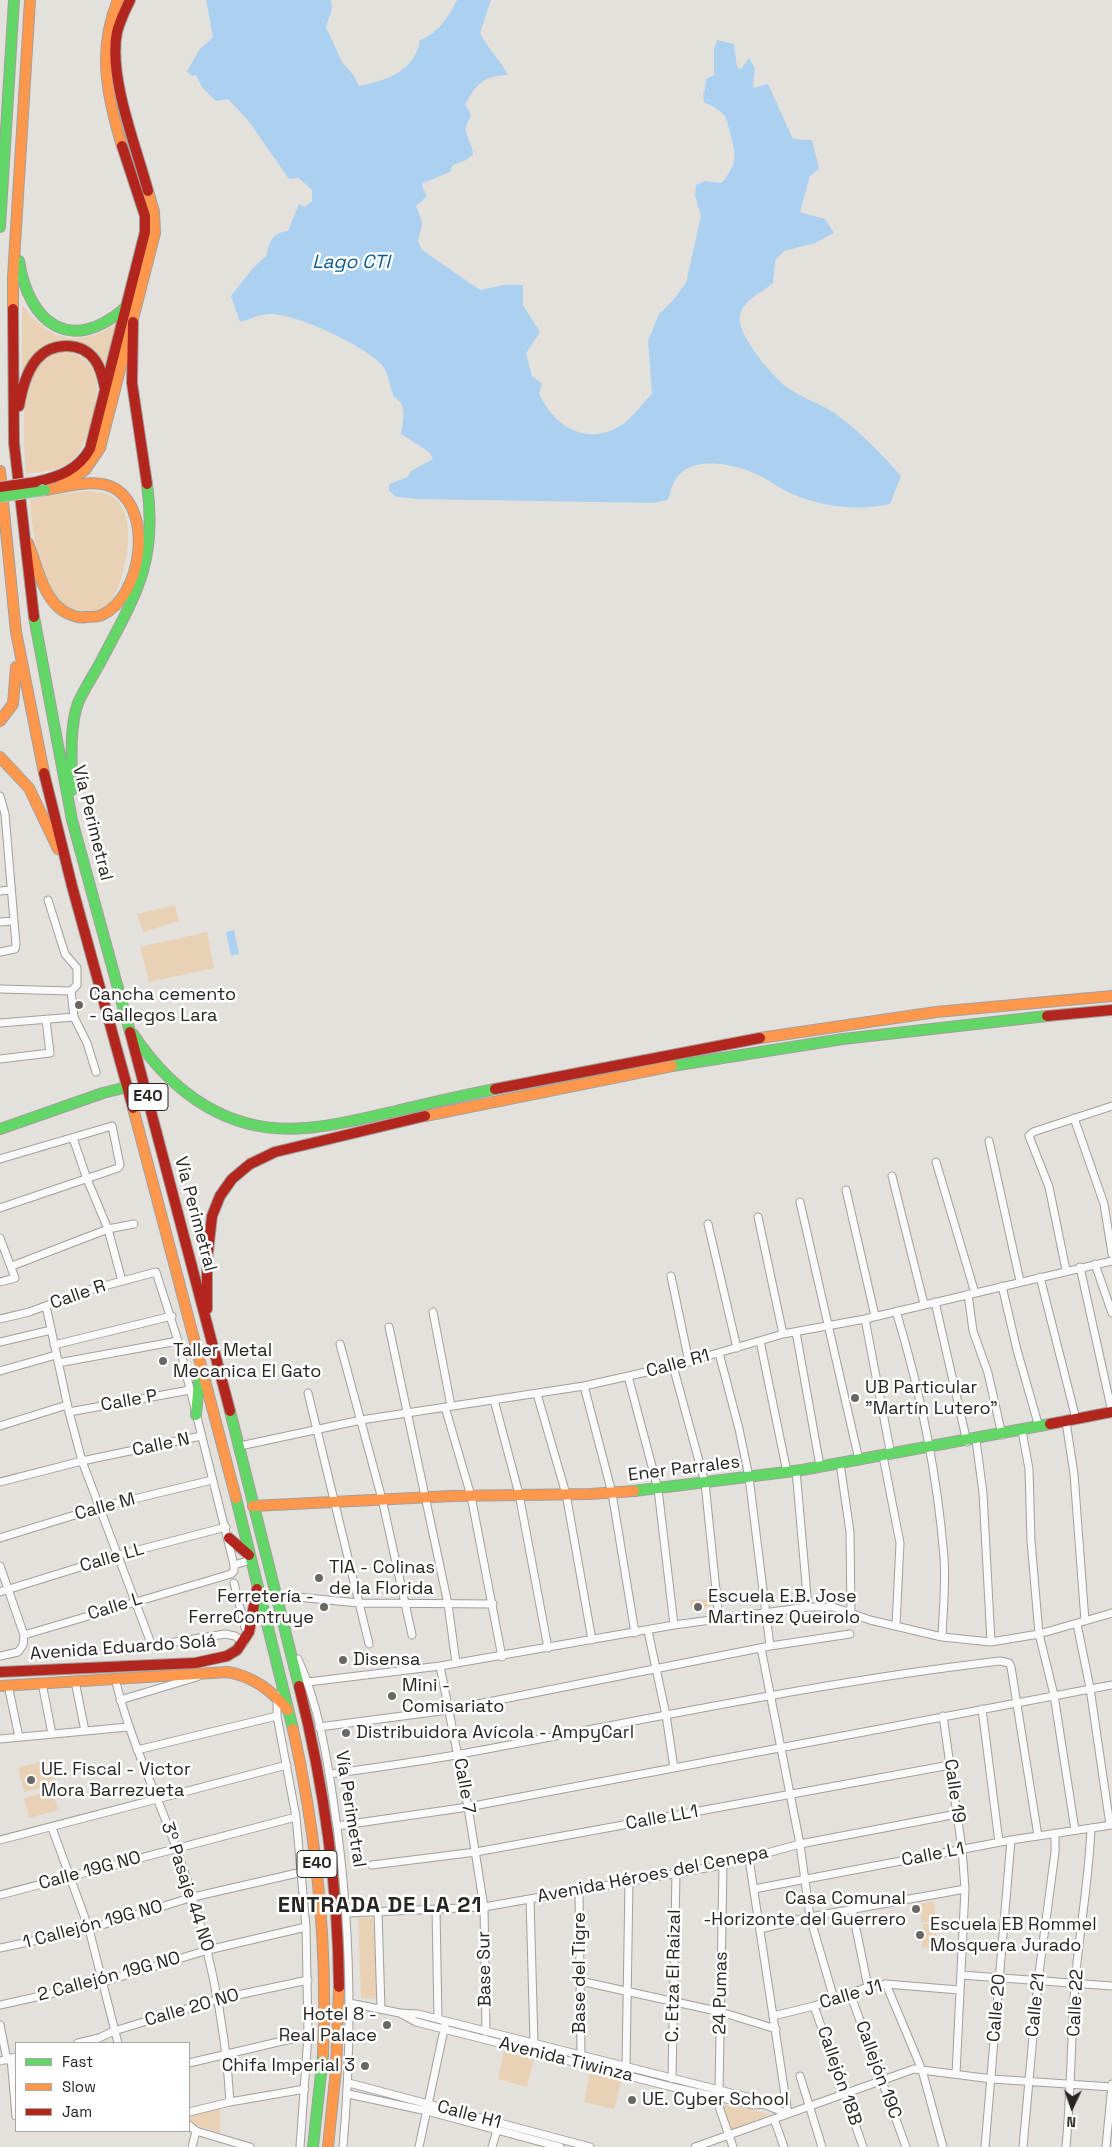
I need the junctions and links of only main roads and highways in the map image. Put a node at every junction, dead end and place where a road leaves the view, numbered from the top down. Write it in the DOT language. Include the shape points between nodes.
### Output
graph roads {
  1 [pos="14,0"];
  2 [pos="30,0"];
  3 [pos="118,0"];
  4 [pos="130,0"];
  5 [pos="129,121"];
  6 [pos="117,124"];
  7 [pos="4,143"];
  8 [pos="0,172"];
  9 [pos="15,216"];
  10 [pos="0,227"];
  11 [pos="145,253"];
  12 [pos="135,297"];
  13 [pos="126,308"];
  14 [pos="133,322"];
  15 [pos="105,389"];
  16 [pos="14,443"];
  17 [pos="0,471"];
  18 [pos="0,487"];
  19 [pos="45,490"];
  20 [pos="0,497"];
  21 [pos="23,531"];
  22 [pos="16,632"];
  23 [pos="0,721"];
  24 [pos="0,757"];
  25 [pos="72,820"];
  26 [pos="69,873"];
  27 [pos="1112,996"];
  28 [pos="1112,1010"];
  29 [pos="124,1013"];
  30 [pos="127,1087"];
  31 [pos="481,1091"];
  32 [pos="483,1104"];
  33 [pos="14,1126"];
  34 [pos="0,1129"];
  35 [pos="0,1133"];
  36 [pos="207,1326"];
  37 [pos="201,1364"];
  38 [pos="1112,1412"];
  39 [pos="196,1415"];
  40 [pos="253,1506"];
  41 [pos="229,1538"];
  42 [pos="250,1557"];
  43 [pos="257,1586"];
  44 [pos="0,1672"];
  45 [pos="4,1685"];
  46 [pos="288,1710"];
  47 [pos="314,2147"];
  48 [pos="328,2147"];
  1 -- 7 [label="main road"];
  2 -- 9 [label="main road, Vía Perimetral / E40"];
  3 -- 6 [label="main road" via="110,12 105,35 104,66"];
  4 -- 5 [label="main road" via="120,16 115,66"];
  5 -- 6 [label="main road"];
  5 -- 11 [label="main road" via="154,212 155,233"];
  6 -- 11 [label="main road" via="144,216"];
  7 -- 8 [label="main road"];
  7 -- 10 [label="main road"];
  9 -- 13 [label="main road" via="24,286 32,304 46,320 66,329 90,329 106,323"];
  9 -- 16 [label="main road, Vía Perimetral / E40" via="12,315"];
  11 -- 12 [label="main road"];
  12 -- 13 [label="main road"];
  12 -- 14 [label="main road"];
  13 -- 15 [label="main road"];
  14 -- 19 [label="main road" via="96,457 76,478"];
  14 -- 25 [label="main road" via="132,377 151,545 138,591 88,683 76,712 72,743"];
  15 -- 16 [label="main road" via="99,367 88,352 71,346 48,350 37,359 27,377 18,409"];
  15 -- 18 [label="main road, bridge" via="86,456 69,472 36,482"];
  16 -- 21 [label="main road, Vía Perimetral / E40"];
  17 -- 22 [label="main road, Vía Perimetral / E40"];
  19 -- 20 [label="main road, bridge"];
  19 -- 21 [label="main road" via="103,485 120,491 130,503 138,527 138,547 133,576 121,600 108,613 94,618 80,617 63,610 47,591"];
  21 -- 25 [label="main road, Vía Perimetral / E40" via="36,630"];
  22 -- 23 [label="main road" via="15,693 8,713"];
  22 -- 26 [label="main road, Vía Perimetral / E40" via="36,738"];
  24 -- 26 [label="main road" via="28,788"];
  25 -- 29 [label="main road, Vía Perimetral / E40"];
  26 -- 30 [label="main road, Vía Perimetral / E40"];
  27 -- 31 [label="main road" via="938,1013 704,1047"];
  28 -- 32 [label="main road" via="940,1027 706,1060"];
  29 -- 31 [label="main road" via="142,1049 168,1078 194,1099 238,1121 270,1128 319,1128"];
  29 -- 36 [label="main road, Vía Perimetral / E40"];
  30 -- 33 [label="main road" via="103,1092"];
  30 -- 37 [label="main road, Vía Perimetral / E40"];
  31 -- 32 [label="main road"];
  32 -- 36 [label="main road" via="276,1152 251,1164 226,1187 211,1217 207,1243"];
  33 -- 34 [label="main road"];
  33 -- 35 [label="main road"];
  36 -- 40 [label="main road, Vía Perimetral / E40"];
  37 -- 39 [label="main road"];
  37 -- 42 [label="main road, Vía Perimetral / E40"];
  38 -- 40 [label="main road, Ener Parrales" via="931,1448 749,1478 658,1489"];
  40 -- 48 [label="main road, Vía Perimetral / E40" via="286,1633 319,1776 328,1831 337,1917 339,2011"];
  41 -- 42 [label="main road"];
  42 -- 43 [label="main road, Vía Perimetral / E40"];
  43 -- 44 [label="main road, Avenida Eduardo Solá" via="249,1633 244,1643 227,1657 212,1662"];
  43 -- 46 [label="main road, Vía Perimetral / E40"];
  45 -- 46 [label="main road, Avenida Eduardo Solá" via="212,1672 245,1674 263,1684"];
  46 -- 47 [label="main road, Vía Perimetral / E40" via="310,1814 323,1922 321,2091"];
}
